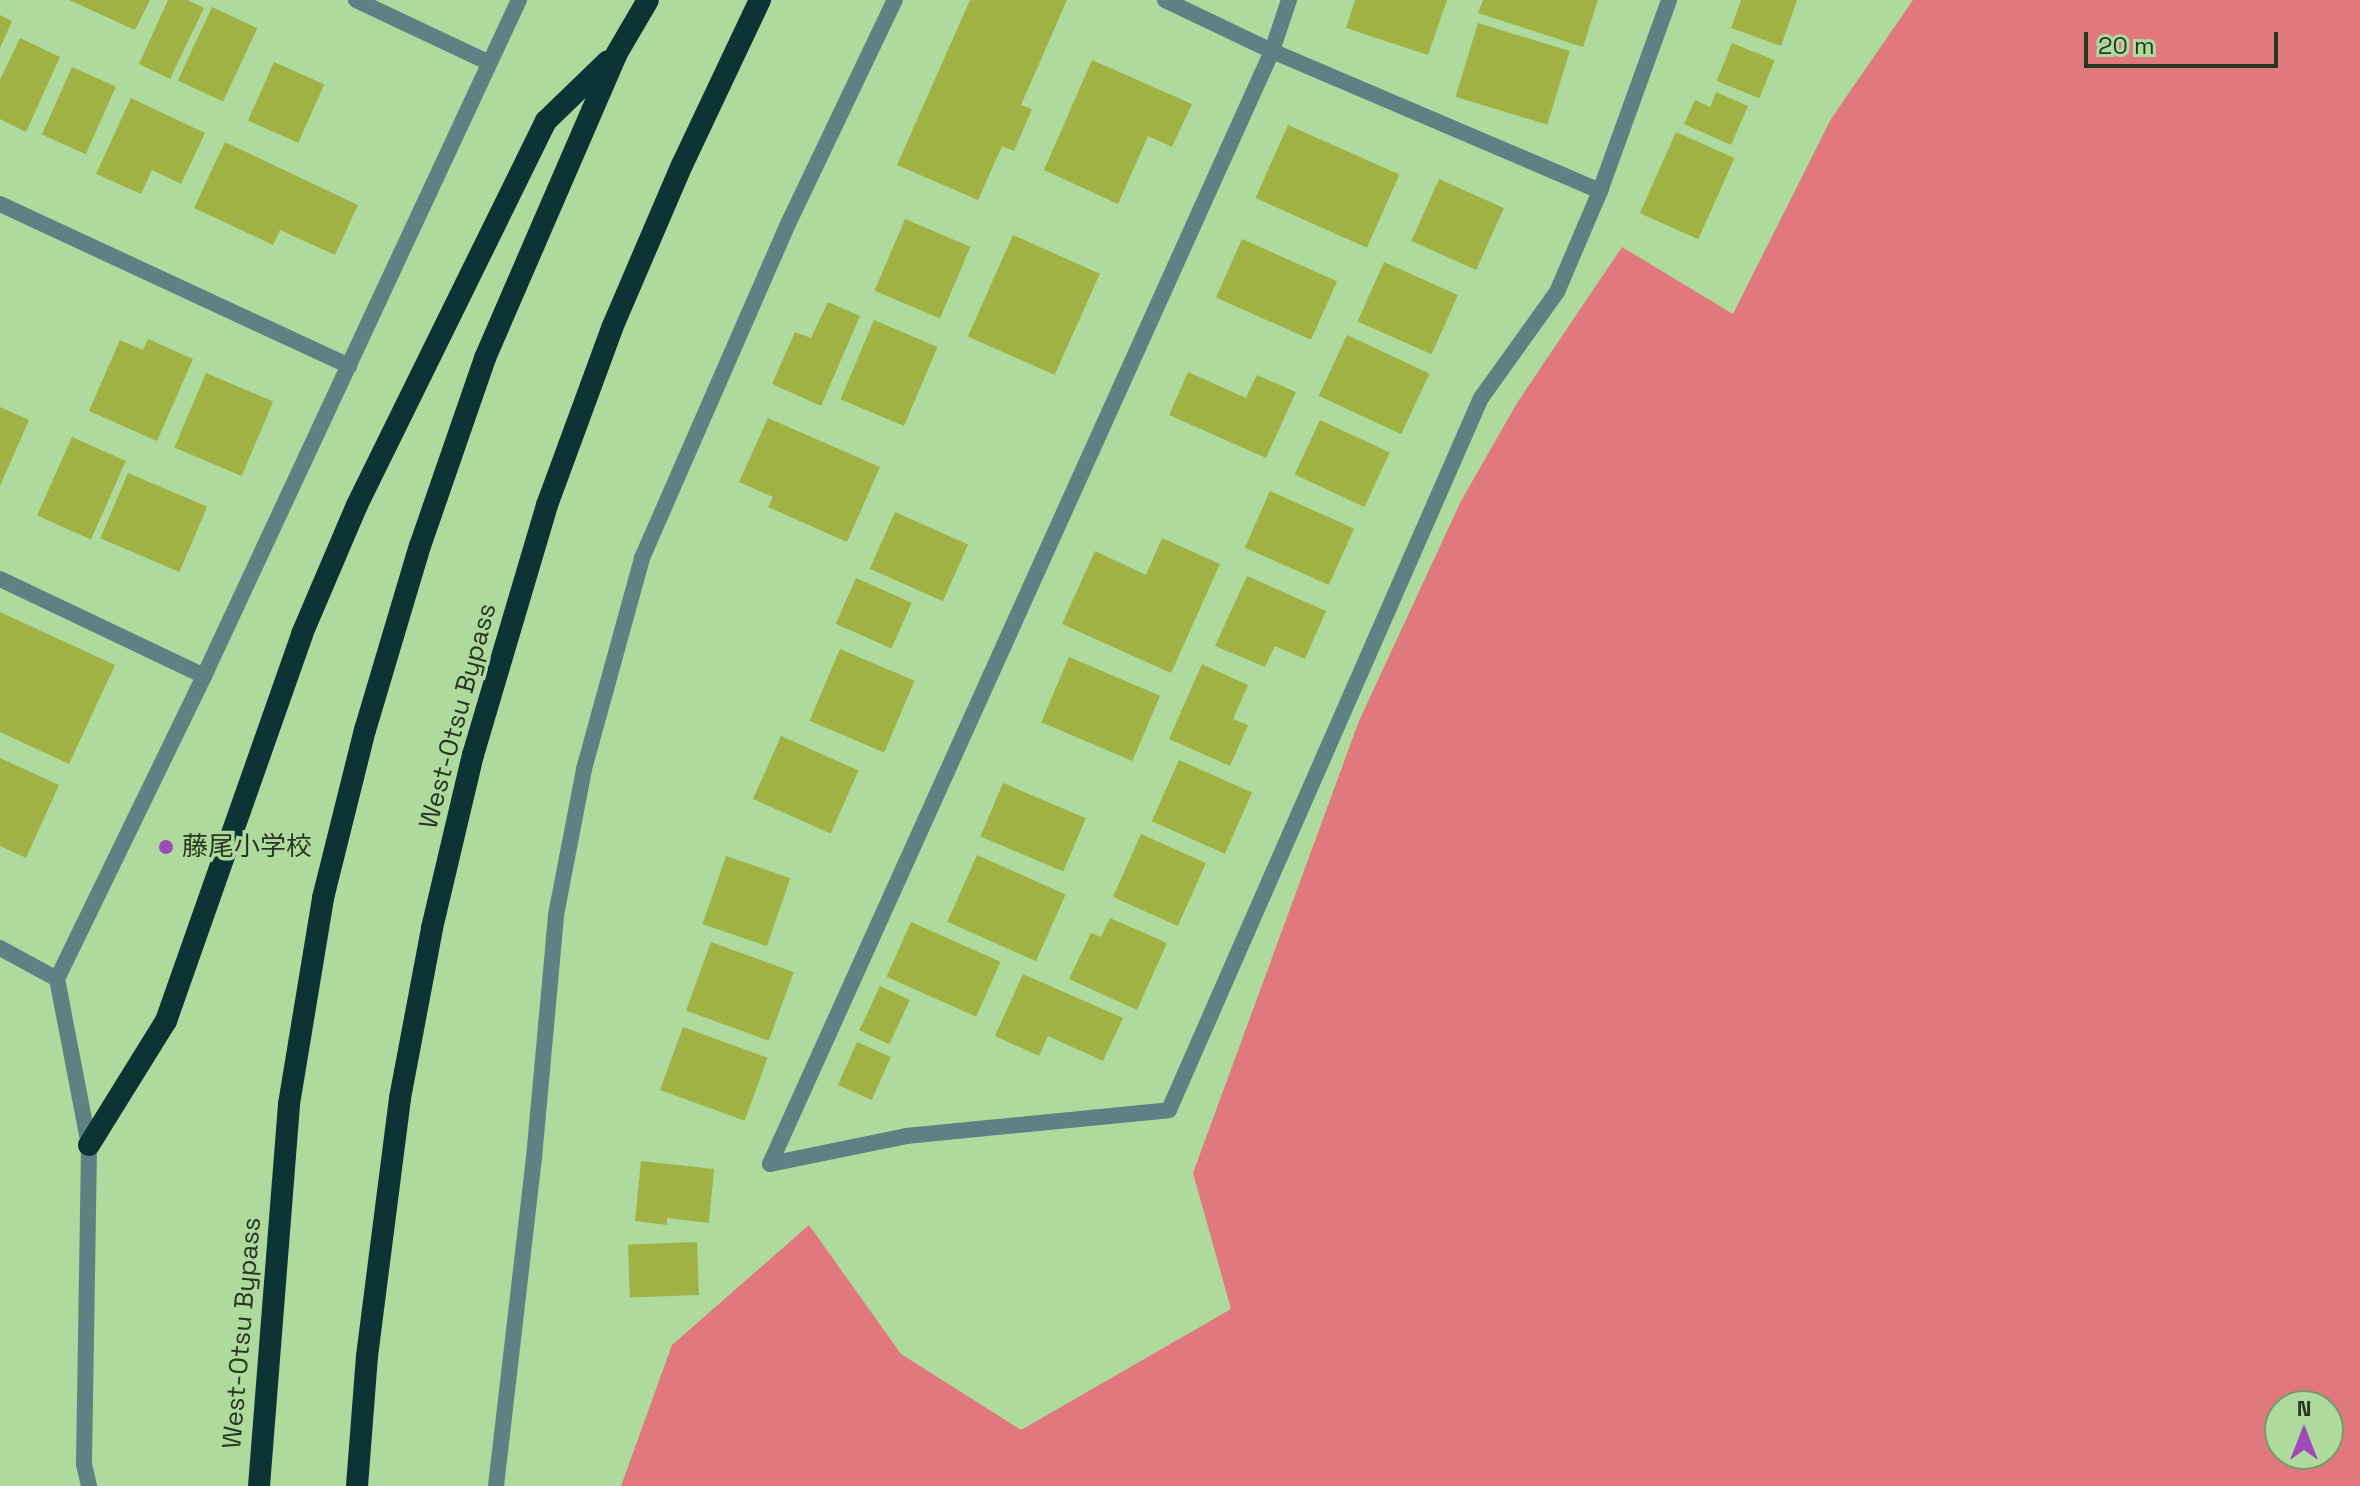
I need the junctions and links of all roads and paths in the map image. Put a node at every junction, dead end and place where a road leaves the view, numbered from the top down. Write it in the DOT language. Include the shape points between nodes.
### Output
graph roads {
  1 [pos="356,0"];
  2 [pos="519,0"];
  3 [pos="648,0"];
  4 [pos="760,0"];
  5 [pos="895,0"];
  6 [pos="1165,0"];
  7 [pos="1289,0"];
  8 [pos="1669,0"];
  9 [pos="1272,51"];
  10 [pos="617,53"];
  11 [pos="488,62"];
  12 [pos="1600,191"];
  13 [pos="0,204"];
  14 [pos="349,366"];
  15 [pos="0,579"];
  16 [pos="204,676"];
  17 [pos="0,948"];
  18 [pos="57,979"];
  19 [pos="89,1145"];
  20 [pos="89,1486"];
  21 [pos="259,1486"];
  22 [pos="357,1486"];
  23 [pos="496,1486"];
  1 -- 11 [label="street"];
  2 -- 11 [label="street"];
  3 -- 10 [label="highway, West-Otsu Bypass"];
  4 -- 22 [label="highway, West-Otsu Bypass" via="612,328 547,505 473,755 432,928 400,1098 369,1341"];
  5 -- 23 [label="street" via="787,226 642,558 584,769 556,915"];
  6 -- 9 [label="street"];
  7 -- 9 [label="street"];
  8 -- 12 [label="street"];
  9 -- 12 [label="street"];
  9 -- 12 [label="street" via="770,1164 906,1136 1169,1110 1481,398 1557,292"];
  10 -- 19 [label="highway" via="546,121 357,505 302,634 166,1021"];
  10 -- 21 [label="highway, West-Otsu Bypass" via="485,358 420,546 365,730 323,898 289,1104"];
  11 -- 14 [label="street"];
  13 -- 14 [label="street"];
  14 -- 16 [label="street"];
  15 -- 16 [label="street"];
  16 -- 18 [label="street"];
  17 -- 18 [label="street"];
  18 -- 19 [label="street"];
  19 -- 20 [label="street" via="84,1464"];
}
